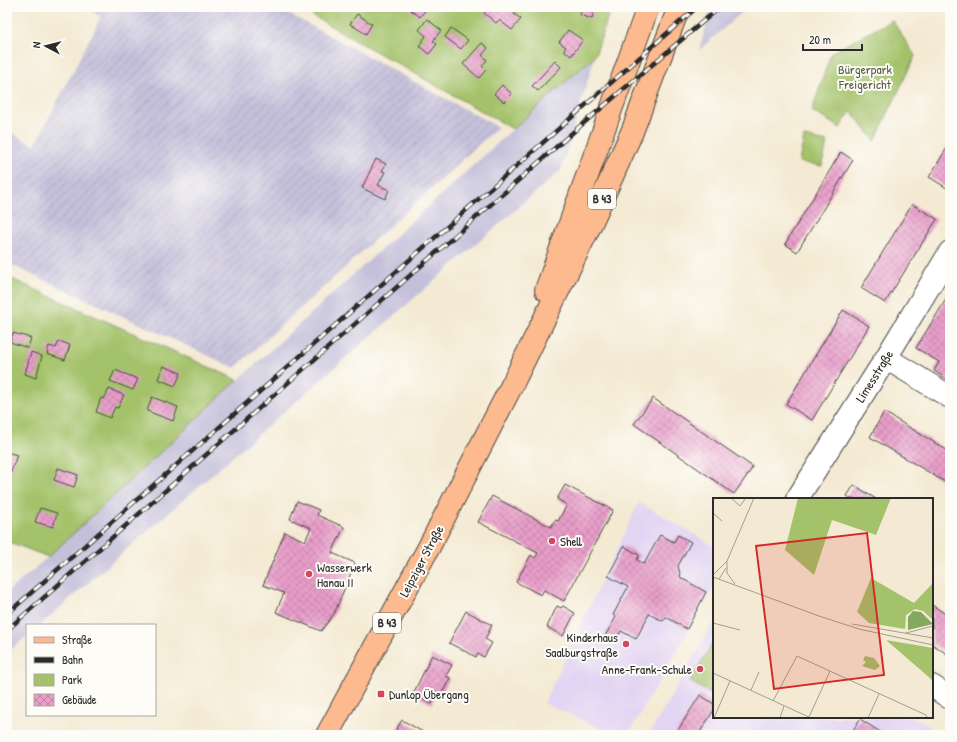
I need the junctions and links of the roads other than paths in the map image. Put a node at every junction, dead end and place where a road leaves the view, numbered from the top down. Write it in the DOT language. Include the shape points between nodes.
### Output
graph roads {
  1 [pos="648,7"];
  2 [pos="680,7"];
  3 [pos="950,252"];
  4 [pos="886,358"];
  5 [pos="512,385"];
  6 [pos="950,397"];
  7 [pos="798,498"];
  8 [pos="933,687"];
  9 [pos="950,698"];
  10 [pos="327,735"];
  1 -- 5 [label="main road, B 43"];
  2 -- 5 [label="main road, B 43" via="632,132 589,228"];
  3 -- 4 [label="street, Limesstraße"];
  4 -- 6 [label="street"];
  4 -- 7 [label="street, Limesstraße"];
  5 -- 10 [label="main road, Leipziger Straße / B 43" via="429,547"];
  8 -- 9 [label="street"];
}
